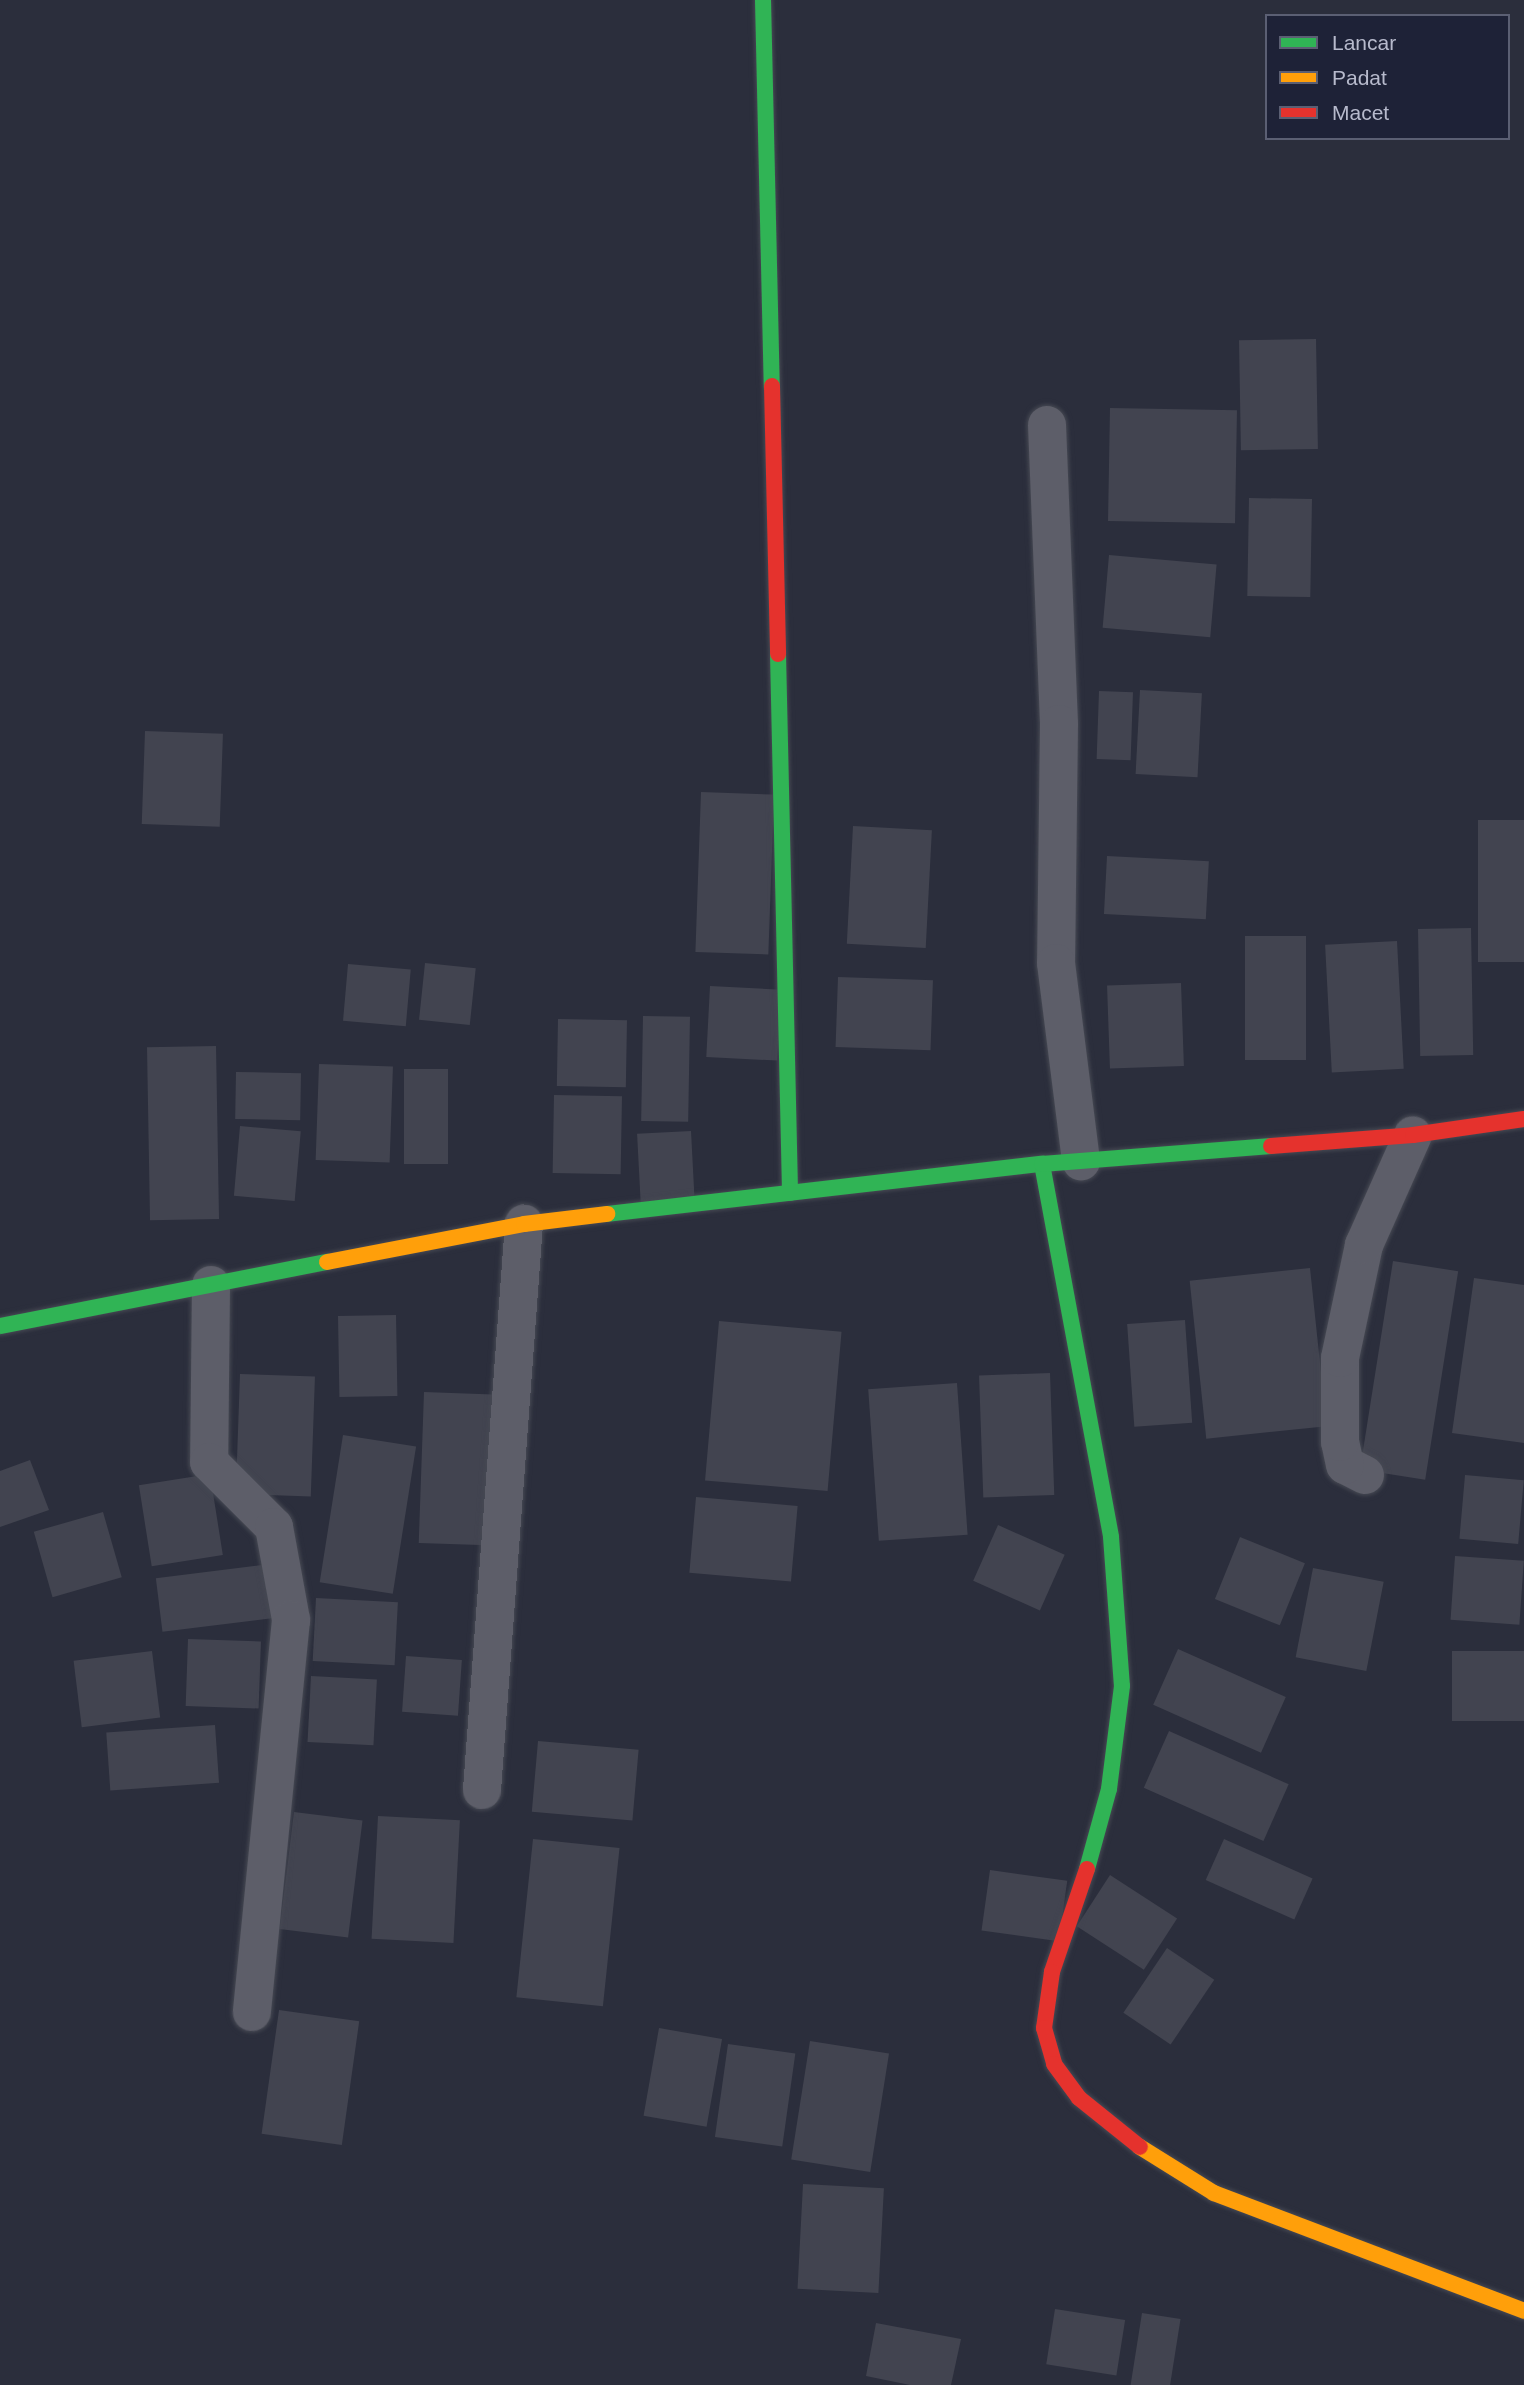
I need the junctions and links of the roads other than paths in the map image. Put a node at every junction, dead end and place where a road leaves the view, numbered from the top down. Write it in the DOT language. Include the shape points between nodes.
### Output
graph roads {
  1 [pos="763,0"];
  2 [pos="1047,425"];
  3 [pos="1524,1119"];
  4 [pos="1413,1135"];
  5 [pos="1081,1161"];
  6 [pos="1042,1164"];
  7 [pos="790,1193"];
  8 [pos="524,1224"];
  9 [pos="211,1285"];
  10 [pos="0,1326"];
  11 [pos="1365,1475"];
  12 [pos="482,1790"];
  13 [pos="252,2012"];
  14 [pos="1524,2311"];
  1 -- 7 [label="street"];
  2 -- 5 [label="street" via="1059,723 1056,963"];
  3 -- 4 [label="street"];
  4 -- 5 [label="street"];
  4 -- 11 [label="street" via="1364,1245 1340,1358 1340,1442 1345,1465"];
  5 -- 6 [label="street"];
  6 -- 7 [label="street"];
  6 -- 14 [label="street" via="1111,1537 1122,1686 1108,1789 1094,1850 1052,1972 1044,2028 1054,2064 1079,2098 1152,2155 1214,2193"];
  7 -- 8 [label="street"];
  8 -- 9 [label="street"];
  8 -- 12 [label="street"];
  9 -- 10 [label="street"];
  9 -- 13 [label="street" via="209,1462 274,1527 291,1620"];
}
